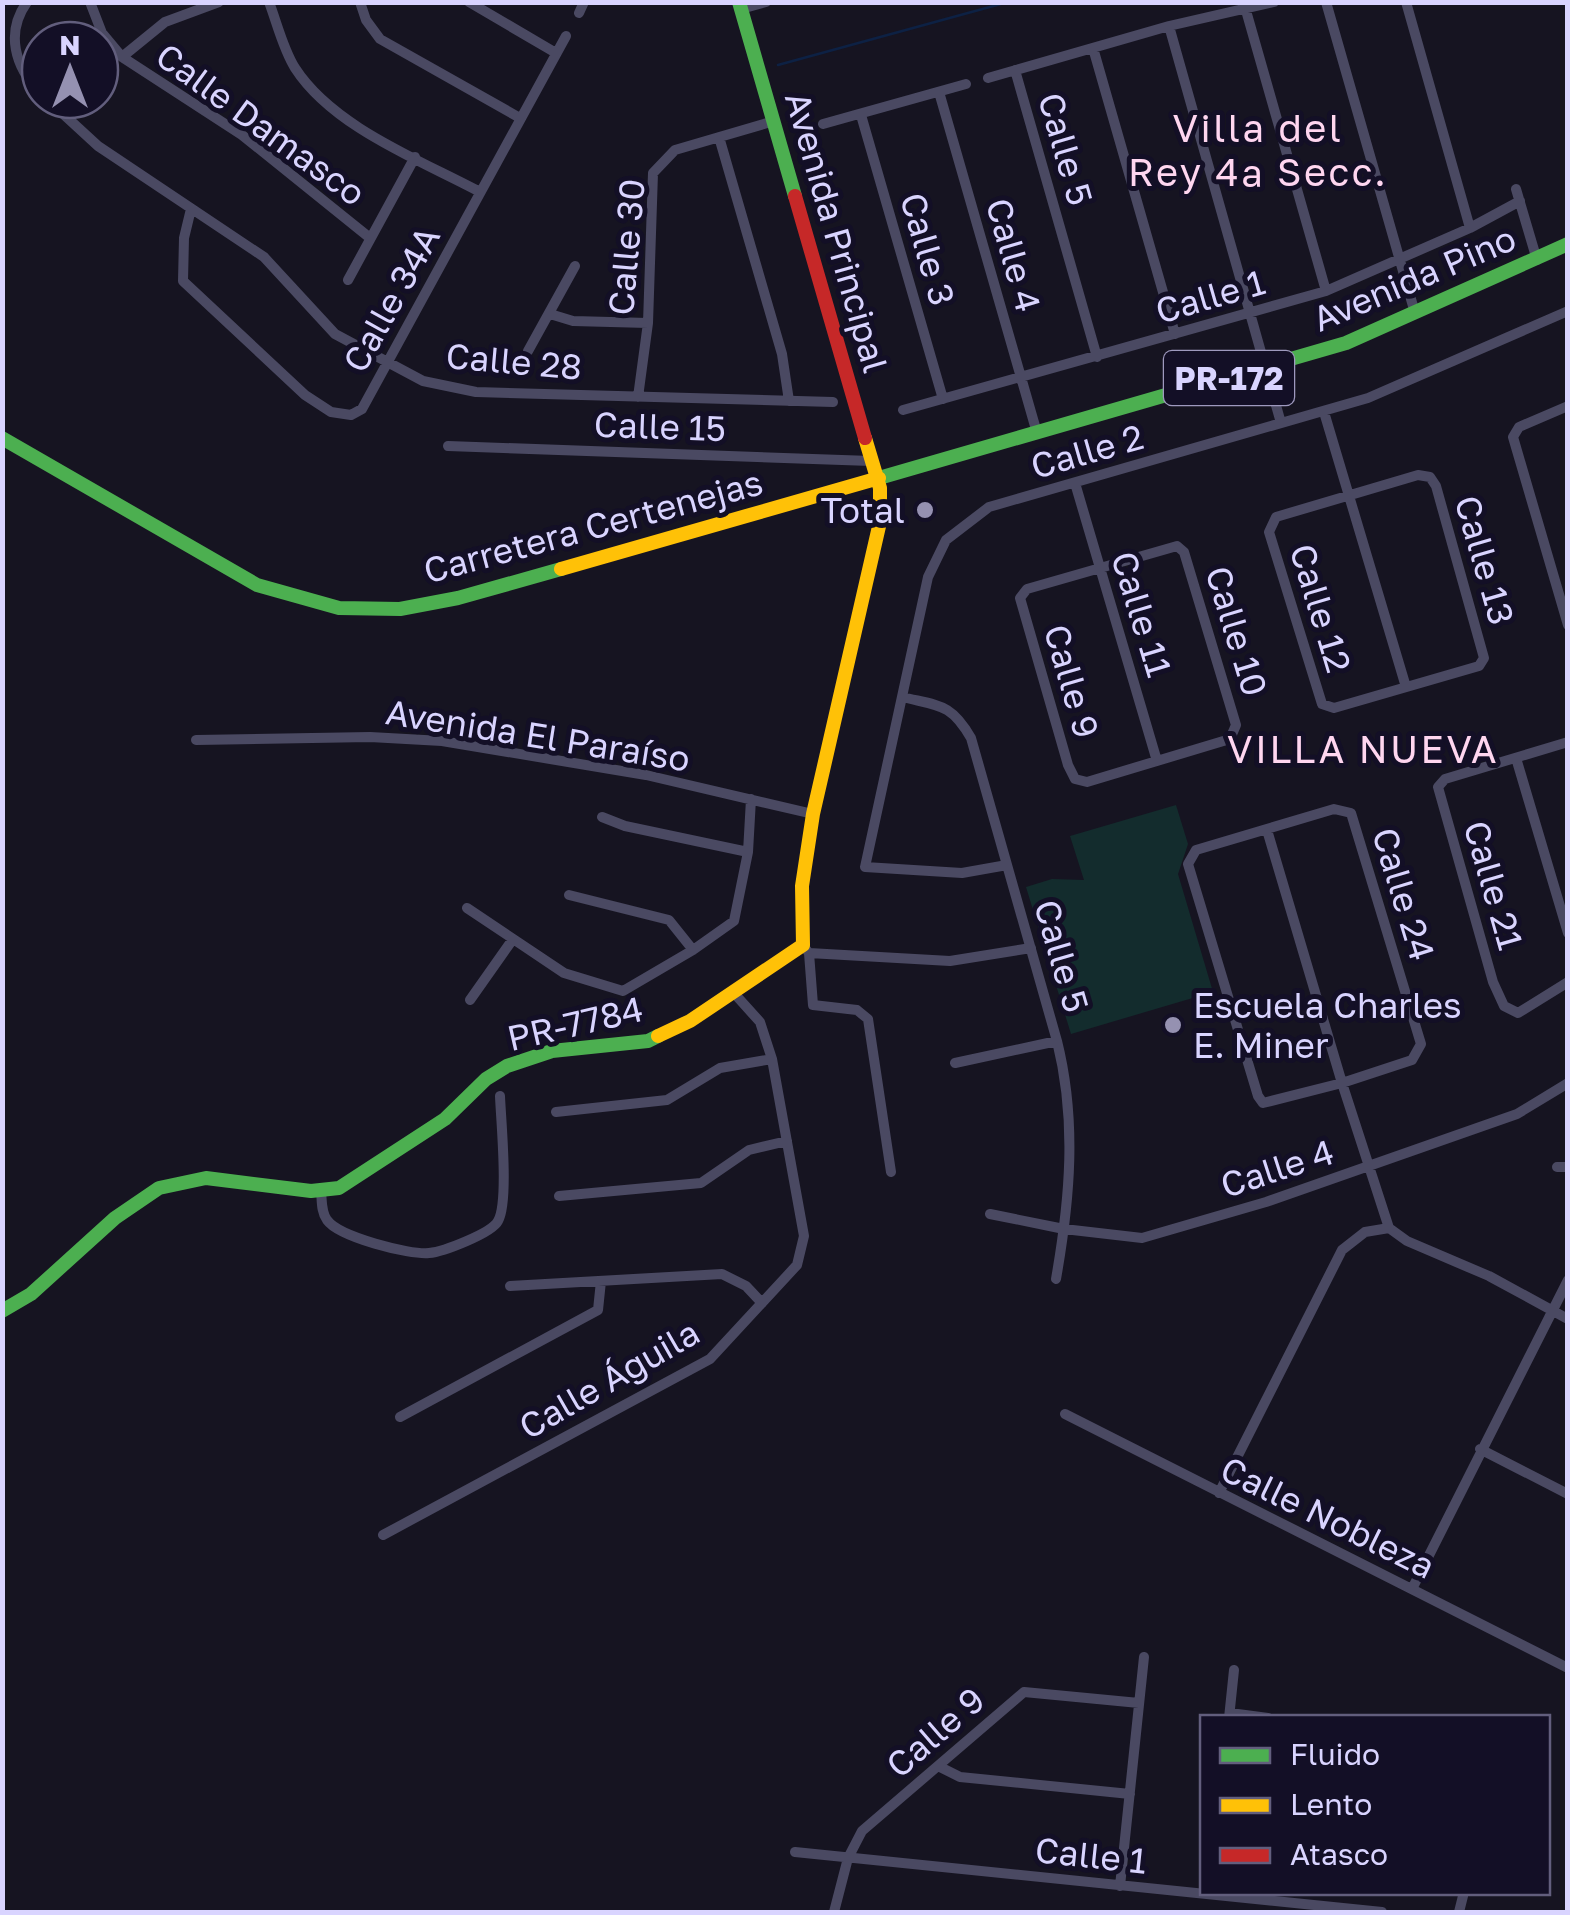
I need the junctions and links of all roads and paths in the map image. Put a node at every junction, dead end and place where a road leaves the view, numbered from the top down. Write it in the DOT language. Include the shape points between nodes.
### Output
graph roads {
  1 [pos="90,2"];
  2 [pos="219,2"];
  3 [pos="270,2"];
  4 [pos="360,2"];
  5 [pos="469,2"];
  6 [pos="766,2"];
  7 [pos="1274,2"];
  8 [pos="1326,2"];
  9 [pos="1406,2"];
  10 [pos="23,4"];
  11 [pos="740,6"];
  12 [pos="1246,7"];
  13 [pos="1169,26"];
  14 [pos="566,36"];
  15 [pos="1093,48"];
  16 [pos="556,53"];
  17 [pos="122,58"];
  18 [pos="20,63"];
  19 [pos="1014,70"];
  20 [pos="988,78"];
  21 [pos="966,84"];
  22 [pos="938,92"];
  23 [pos="861,114"];
  24 [pos="520,118"];
  25 [pos="70,120"];
  26 [pos="774,121"];
  27 [pos="823,124"];
  28 [pos="719,137"];
  29 [pos="414,157"];
  30 [pos="480,192"];
  31 [pos="192,208"];
  32 [pos="1470,228"];
  33 [pos="370,238"];
  34 [pos="1568,244"];
  35 [pos="1400,258"];
  36 [pos="1537,260"];
  37 [pos="575,266"];
  38 [pos="348,280"];
  39 [pos="1326,291"];
  40 [pos="1251,313"];
  41 [pos="1416,313"];
  42 [pos="550,314"];
  43 [pos="1566,315"];
  44 [pos="648,323"];
  45 [pos="1175,334"];
  46 [pos="528,350"];
  47 [pos="1097,357"];
  48 [pos="386,363"];
  49 [pos="1264,368"];
  50 [pos="1021,378"];
  51 [pos="638,397"];
  52 [pos="942,399"];
  53 [pos="788,401"];
  54 [pos="833,402"];
  55 [pos="1568,406"];
  56 [pos="903,410"];
  57 [pos="1324,412"];
  58 [pos="1281,424"];
  59 [pos="1037,433"];
  60 [pos="2,438"];
  61 [pos="448,446"];
  62 [pos="871,461"];
  63 [pos="879,478"];
  64 [pos="1075,483"];
  65 [pos="1349,496"];
  66 [pos="1100,567"];
  67 [pos="1568,625"];
  68 [pos="1406,687"];
  69 [pos="902,698"];
  70 [pos="196,740"];
  71 [pos="1568,742"];
  72 [pos="1516,758"];
  73 [pos="1157,761"];
  74 [pos="751,799"];
  75 [pos="813,814"];
  76 [pos="602,817"];
  77 [pos="1266,830"];
  78 [pos="748,852"];
  79 [pos="1007,865"];
  80 [pos="569,896"];
  81 [pos="467,908"];
  82 [pos="1568,933"];
  83 [pos="513,939"];
  84 [pos="1030,948"];
  85 [pos="806,949"];
  86 [pos="693,950"];
  87 [pos="1568,982"];
  88 [pos="734,992"];
  89 [pos="470,1000"];
  90 [pos="1058,1041"];
  91 [pos="772,1059"];
  92 [pos="956,1063"];
  93 [pos="1342,1082"];
  94 [pos="1568,1083"];
  95 [pos="500,1096"];
  96 [pos="556,1112"];
  97 [pos="786,1141"];
  98 [pos="1370,1166"];
  99 [pos="891,1172"];
  100 [pos="321,1190"];
  101 [pos="560,1196"];
  102 [pos="990,1214"];
  103 [pos="1390,1228"];
  104 [pos="1064,1229"];
  105 [pos="1056,1279"];
  106 [pos="1568,1280"];
  107 [pos="601,1281"];
  108 [pos="510,1286"];
  109 [pos="762,1303"];
  110 [pos="1551,1310"];
  111 [pos="2,1311"];
  112 [pos="1568,1318"];
  113 [pos="1065,1414"];
  114 [pos="400,1417"];
  115 [pos="1480,1450"];
  116 [pos="1219,1494"];
  117 [pos="1568,1494"];
  118 [pos="383,1535"];
  119 [pos="1412,1588"];
  120 [pos="1144,1657"];
  121 [pos="1568,1668"];
  122 [pos="1234,1670"];
  123 [pos="1139,1702"];
  124 [pos="1229,1715"];
  125 [pos="938,1766"];
  126 [pos="1130,1794"];
  127 [pos="796,1852"];
  128 [pos="848,1858"];
  129 [pos="1120,1886"];
  130 [pos="1200,1893"];
  131 [pos="1219,1895"];
  132 [pos="834,1912"];
  133 [pos="1382,1912"];
  1 -- 17 [label="street, Calle Damasco"];
  2 -- 17 [label="street" via="166,22"];
  3 -- 29 [label="street" via="293,64 314,92 349,121"];
  4 -- 24 [label="street" via="380,39"];
  5 -- 16 [label="street"];
  6 -- 11 [label="street"];
  7 -- 12 [label="street"];
  8 -- 35 [label="street"];
  9 -- 32 [label="street"];
  10 -- 18 [label="street" via="15,27"];
  11 -- 26 [label="street, Avenida Principal"];
  12 -- 13 [label="street"];
  12 -- 39 [label="street"];
  13 -- 15 [label="street"];
  13 -- 40 [label="street"];
  14 -- 16 [label="street, Calle 34A"];
  15 -- 19 [label="street"];
  15 -- 45 [label="street"];
  16 -- 24 [label="street, Calle 34A"];
  17 -- 33 [label="street, Calle Damasco" via="242,135"];
  19 -- 20 [label="street"];
  19 -- 47 [label="street, Calle 5"];
  21 -- 22 [label="street"];
  22 -- 23 [label="street"];
  22 -- 50 [label="street, Calle 4"];
  23 -- 27 [label="street"];
  23 -- 52 [label="street, Calle 3"];
  24 -- 30 [label="street, Calle 34A"];
  25 -- 31 [label="street, Calle 28"];
  26 -- 28 [label="street, Calle 30"];
  26 -- 62 [label="street, Avenida Principal"];
  28 -- 44 [label="street, Calle 30" via="675,150 653,173"];
  28 -- 53 [label="street" via="782,354"];
  29 -- 30 [label="street"];
  29 -- 33 [label="street"];
  30 -- 48 [label="street, Calle 34A"];
  31 -- 48 [label="street, Calle 28" via="264,258 335,334"];
  31 -- 48 [label="street, Calle 34A" via="183,281 306,396 351,415 362,409"];
  32 -- 35 [label="street, Calle 1"];
  32 -- 36 [label="street, Calle 1" via="1518,195"];
  33 -- 38 [label="street"];
  34 -- 36 [label="street, Avenida Pino / PR-172"];
  35 -- 39 [label="street, Calle 1"];
  35 -- 41 [label="street"];
  36 -- 41 [label="street, Avenida Pino / PR-172"];
  37 -- 42 [label="street"];
  39 -- 40 [label="street, Calle 1"];
  40 -- 45 [label="street, Calle 1"];
  40 -- 49 [label="street"];
  41 -- 49 [label="street, Avenida Pino / PR-172"];
  42 -- 44 [label="street"];
  42 -- 46 [label="street"];
  43 -- 57 [label="street, Calle 2"];
  44 -- 51 [label="street, Calle 30"];
  45 -- 47 [label="street, Calle 1"];
  47 -- 50 [label="street, Calle 1"];
  48 -- 51 [label="street, Calle 28" via="422,381 476,392"];
  49 -- 58 [label="street"];
  49 -- 59 [label="street, Avenida Pino / PR-172"];
  50 -- 52 [label="street, Calle 1"];
  50 -- 59 [label="street, Calle 4"];
  51 -- 53 [label="street, Calle 28"];
  52 -- 56 [label="street, Calle 1"];
  53 -- 54 [label="street, Calle 28"];
  55 -- 67 [label="street" via="1519,427 1513,437"];
  57 -- 58 [label="street, Calle 2"];
  57 -- 65 [label="street"];
  58 -- 64 [label="street, Calle 2"];
  59 -- 63 [label="street, Avenida Pino / PR-172"];
  60 -- 63 [label="street, Carretera Certenejas / PR-172" via="256,585 339,608 400,609 458,598"];
  61 -- 62 [label="street, Calle 15"];
  62 -- 63 [label="street, Avenida Principal"];
  63 -- 75 [label="street" via="880,522"];
  64 -- 66 [label="street, Calle 11"];
  64 -- 69 [label="street, Calle 2" via="989,508 946,540 928,578"];
  65 -- 68 [label="street"];
  65 -- 68 [label="street, Calle 13" via="1418,474 1436,486 1484,658 1478,666"];
  65 -- 68 [label="street, Calle 12" via="1276,517 1269,532 1322,704 1334,708"];
  66 -- 73 [label="street, Calle 11"];
  66 -- 73 [label="street, Calle 10" via="1177,546 1184,552 1236,724 1230,739"];
  66 -- 73 [label="street, Calle 9" via="1026,589 1020,598 1068,766 1075,780 1087,782"];
  69 -- 79 [label="street, Calle 5" via="959,716"];
  69 -- 79 [label="street, Calle 2" via="865,868 962,873"];
  70 -- 74 [label="street, Avenida El Paraíso" via="442,741"];
  71 -- 72 [label="street"];
  72 -- 82 [label="street"];
  72 -- 87 [label="street, Calle 21" via="1446,778 1438,787 1504,1006 1518,1013"];
  74 -- 75 [label="street, Avenida El Paraíso"];
  74 -- 78 [label="street"];
  75 -- 85 [label="street" via="802,886"];
  76 -- 78 [label="street"];
  77 -- 93 [label="street"];
  77 -- 93 [label="street" via="1196,850 1188,864 1230,1010 1263,1103"];
  77 -- 93 [label="street, Calle 24" via="1334,809 1351,813 1421,1044 1412,1060"];
  78 -- 86 [label="street" via="734,921"];
  79 -- 84 [label="street, Calle 5"];
  80 -- 86 [label="street" via="669,920"];
  81 -- 83 [label="street"];
  83 -- 86 [label="street" via="564,973 623,991"];
  83 -- 89 [label="street"];
  84 -- 85 [label="street" via="950,961"];
  84 -- 90 [label="street, Calle 5"];
  85 -- 88 [label="street, PR-7784 / PR-7784"];
  85 -- 99 [label="street" via="813,1005 857,1010 868,1019"];
  88 -- 91 [label="street, Calle Águila" via="760,1022"];
  88 -- 100 [label="street, PR-7784 / PR-7784" via="648,1041 552,1051 507,1066 444,1119 339,1188"];
  90 -- 92 [label="street"];
  90 -- 104 [label="street, Calle 5" via="1072,1136"];
  91 -- 96 [label="street" via="720,1068 667,1100"];
  91 -- 97 [label="street, Calle Águila"];
  93 -- 98 [label="street"];
  94 -- 98 [label="street, Calle 4" via="1517,1114"];
  95 -- 100 [label="street" via="503,1208 495,1227 482,1234 428,1253 354,1238 327,1220"];
  97 -- 101 [label="street" via="749,1150 701,1184"];
  97 -- 109 [label="street, Calle Águila" via="804,1236 797,1265"];
  98 -- 103 [label="street"];
  98 -- 104 [label="street, Calle 4" via="1142,1238"];
  100 -- 111 [label="street, PR-7784 / PR-7784" via="206,1178 158,1188"];
  102 -- 104 [label="street, Calle 4"];
  103 -- 110 [label="street"];
  103 -- 116 [label="street" via="1365,1232 1342,1250"];
  104 -- 105 [label="street, Calle 5"];
  106 -- 110 [label="street"];
  107 -- 108 [label="street"];
  107 -- 109 [label="street" via="722,1274"];
  107 -- 114 [label="street" via="598,1310"];
  109 -- 118 [label="street, Calle Águila" via="710,1359"];
  110 -- 112 [label="street"];
  110 -- 115 [label="street"];
  113 -- 116 [label="street, Calle Nobleza"];
  115 -- 117 [label="street"];
  115 -- 119 [label="street"];
  116 -- 119 [label="street, Calle Nobleza"];
  119 -- 121 [label="street, Calle Nobleza"];
  120 -- 123 [label="street"];
  122 -- 124 [label="street"];
  123 -- 125 [label="street, Calle 9" via="1024,1692"];
  123 -- 126 [label="street"];
  125 -- 126 [label="street" via="960,1777"];
  125 -- 128 [label="street, Calle 9" via="862,1831"];
  126 -- 129 [label="street"];
  127 -- 128 [label="street, Calle 1"];
  128 -- 129 [label="street, Calle 1"];
  128 -- 132 [label="street"];
  129 -- 130 [label="street, Calle 1"];
  131 -- 133 [label="street, Calle 1"];
}
